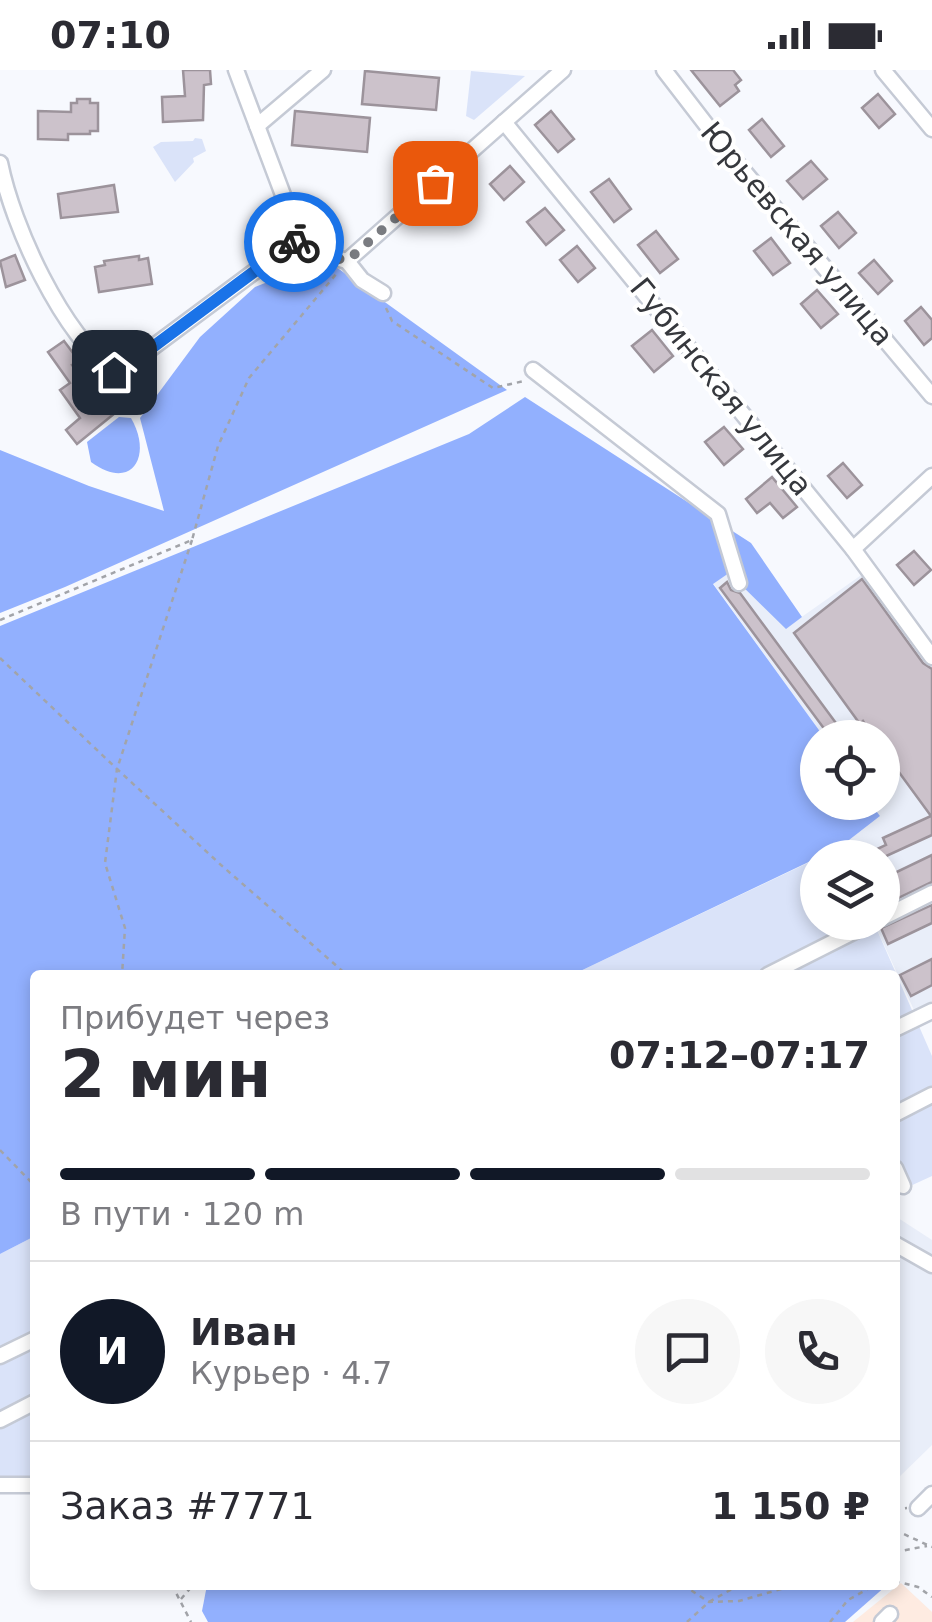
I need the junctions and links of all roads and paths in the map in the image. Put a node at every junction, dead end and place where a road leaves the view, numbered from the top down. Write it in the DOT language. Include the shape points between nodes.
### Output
graph roads {
  1 [pos="236,70"];
  2 [pos="323,70"];
  3 [pos="563,70"];
  4 [pos="664,70"];
  5 [pos="883,70"];
  6 [pos="504,122"];
  7 [pos="257,126"];
  8 [pos="932,128"];
  9 [pos="0,163"];
  10 [pos="300,237"];
  11 [pos="347,261"];
  12 [pos="382,293"];
  13 [pos="536,372"];
  14 [pos="932,396"];
  15 [pos="932,476"];
  16 [pos="192,540"];
  17 [pos="853,549"];
  18 [pos="739,583"];
  19 [pos="0,620"];
  20 [pos="932,657"];
  21 [pos="0,658"];
  22 [pos="117,769"];
  23 [pos="932,893"];
  24 [pos="900,909"];
  25 [pos="837,940"];
  26 [pos="122,970"];
  27 [pos="341,970"];
  28 [pos="778,970"];
  29 [pos="930,1016"];
  30 [pos="900,1027"];
  31 [pos="932,1095"];
  32 [pos="900,1111"];
  33 [pos="0,1150"];
  34 [pos="900,1179"];
  35 [pos="30,1181"];
  36 [pos="903,1186"];
  37 [pos="900,1247"];
  38 [pos="932,1266"];
  39 [pos="30,1341"];
  40 [pos="0,1356"];
  41 [pos="30,1405"];
  42 [pos="0,1420"];
  43 [pos="30,1484"];
  44 [pos="0,1486"];
  45 [pos="932,1494"];
  46 [pos="918,1508"];
  47 [pos="900,1532"];
  48 [pos="930,1546"];
  49 [pos="900,1551"];
  50 [pos="900,1582"];
  51 [pos="175,1590"];
  52 [pos="189,1590"];
  53 [pos="692,1590"];
  54 [pos="730,1590"];
  55 [pos="779,1590"];
  56 [pos="865,1590"];
  57 [pos="932,1597"];
  58 [pos="180,1600"];
  59 [pos="710,1602"];
  60 [pos="191,1622"];
  61 [pos="687,1622"];
  62 [pos="830,1622"];
  1 -- 7 [label="street"];
  2 -- 7 [label="street"];
  3 -- 6 [label="street"];
  4 -- 14 [label="street, Юрьевская улица"];
  5 -- 8 [label="street"];
  6 -- 11 [label="street"];
  6 -- 17 [label="street, Губинская улица"];
  7 -- 10 [label="street"];
  9 -- 10 [label="street" via="23,237 50,291 114,372"];
  10 -- 11 [label="street" via="321,254"];
  11 -- 12 [label="street"];
  11 -- 16 [label="path" via="248,378 218,446"];
  12 -- 13 [label="path" via="392,321 493,388"];
  13 -- 18 [label="street" via="718,514"];
  15 -- 17 [label="street"];
  16 -- 19 [label="path"];
  16 -- 22 [label="path"];
  17 -- 20 [label="street, Губинская улица"];
  21 -- 22 [label="path"];
  22 -- 26 [label="path" via="105,862 125,928"];
  22 -- 27 [label="path"];
  23 -- 24 [label="street"];
  25 -- 28 [label="street"];
  29 -- 30 [label="street"];
  31 -- 32 [label="street"];
  33 -- 35 [label="path"];
  34 -- 36 [label="street"];
  37 -- 38 [label="street"];
  39 -- 40 [label="street"];
  41 -- 42 [label="street"];
  43 -- 44 [label="street"];
  45 -- 46 [label="street"];
  47 -- 48 [label="path"];
  48 -- 49 [label="path"];
  50 -- 57 [label="path"];
  51 -- 58 [label="path"];
  52 -- 58 [label="path"];
  53 -- 59 [label="path"];
  54 -- 59 [label="path"];
  55 -- 59 [label="path" via="739,1602"];
  56 -- 62 [label="path"];
  58 -- 60 [label="path"];
  59 -- 61 [label="path"];
}
